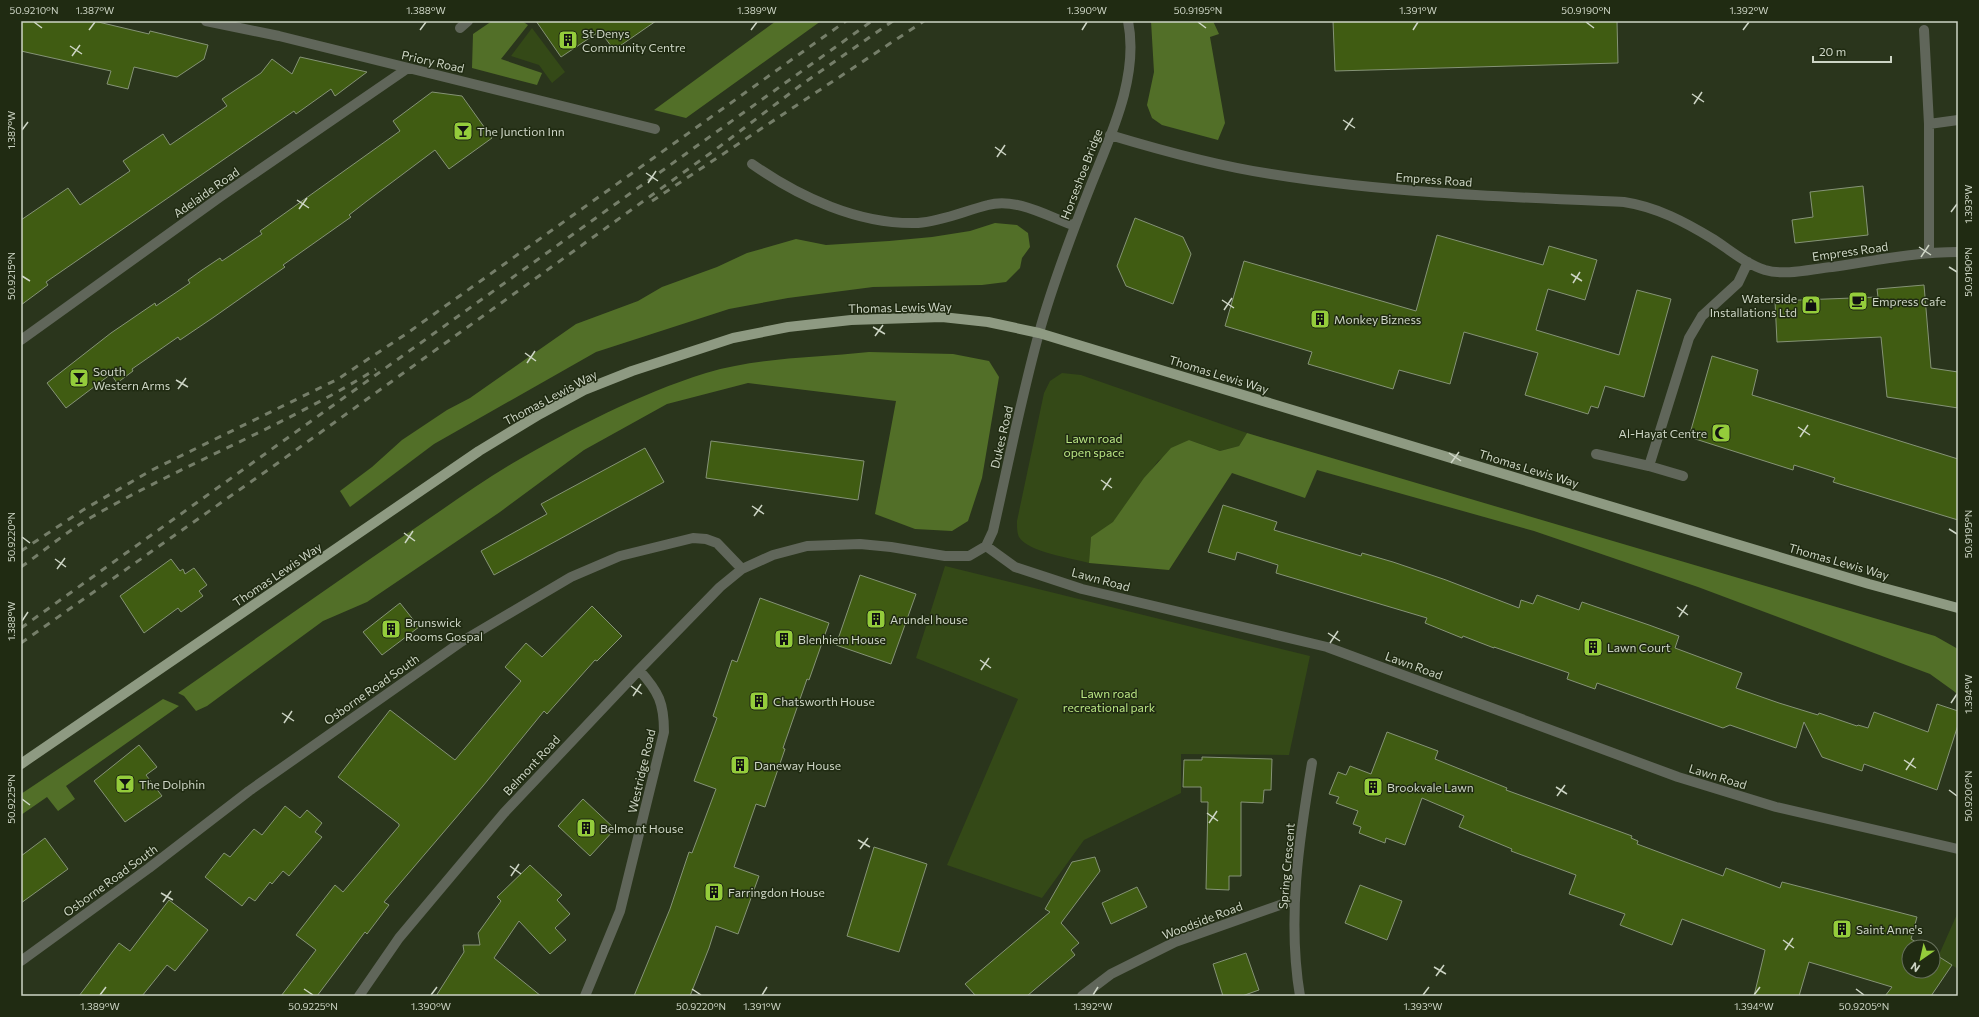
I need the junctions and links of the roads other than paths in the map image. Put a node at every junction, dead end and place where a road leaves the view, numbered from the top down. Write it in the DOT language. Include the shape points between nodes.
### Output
graph roads {
  1 [pos="206,21"];
  2 [pos="468,21"];
  3 [pos="1128,21"];
  4 [pos="460,28"];
  5 [pos="1924,30"];
  6 [pos="408,68"];
  7 [pos="1958,120"];
  8 [pos="1929,124"];
  9 [pos="654,129"];
  10 [pos="1110,135"];
  11 [pos="752,164"];
  12 [pos="1075,226"];
  13 [pos="1958,252"];
  14 [pos="1929,253"];
  15 [pos="1748,262"];
  16 [pos="1039,333"];
  17 [pos="21,340"];
  18 [pos="1596,454"];
  19 [pos="1649,466"];
  20 [pos="1683,476"];
  21 [pos="986,546"];
  22 [pos="742,569"];
  23 [pos="1958,608"];
  24 [pos="639,670"];
  25 [pos="1312,763"];
  26 [pos="21,764"];
  27 [pos="1958,850"];
  28 [pos="1294,900"];
  29 [pos="21,961"];
  30 [pos="359,996"];
  31 [pos="585,996"];
  32 [pos="1082,996"];
  33 [pos="1300,996"];
  1 -- 6 [label="street, Priory Road"];
  2 -- 4 [label="street"];
  3 -- 10 [label="street, Horseshoe Bridge" via="1131,34 1130,59 1122,100"];
  5 -- 8 [label="street"];
  6 -- 9 [label="street, Priory Road"];
  6 -- 17 [label="street, Adelaide Road" via="220,197"];
  7 -- 8 [label="street"];
  8 -- 14 [label="street"];
  10 -- 12 [label="street, Horseshoe Bridge"];
  10 -- 15 [label="street, Empress Road" via="1226,166 1325,182 1418,192 1624,202 1645,206 1681,220"];
  11 -- 12 [label="street" via="792,190 812,199 844,211 881,220 917,223 962,214 989,204 1010,204"];
  12 -- 16 [label="street, Horseshoe Bridge"];
  13 -- 14 [label="street, Empress Road"];
  14 -- 15 [label="street, Empress Road" via="1784,272 1766,270"];
  15 -- 19 [label="street" via="1738,283 1708,308 1691,334"];
  16 -- 21 [label="street, Dukes Road" via="994,531"];
  16 -- 23 [label="main road, Thomas Lewis Way" via="1594,502"];
  16 -- 26 [label="main road, Thomas Lewis Way" via="988,322 942,317 851,320 788,327 719,342 584,390 479,451"];
  18 -- 19 [label="street"];
  19 -- 20 [label="street"];
  21 -- 22 [label="street" via="969,556 945,556 891,546 860,544 807,546 773,555"];
  21 -- 27 [label="street, Lawn Road" via="1015,567 1082,589 1327,647 1693,782 1776,807"];
  22 -- 24 [label="street, Belmont Road"];
  22 -- 29 [label="street, Osborne Road South" via="717,543 693,538 620,556 571,577 461,642 248,790 149,868"];
  24 -- 30 [label="street, Belmont Road" via="504,813 399,938"];
  24 -- 31 [label="street, Westridge Road" via="661,698 664,732 620,911"];
  25 -- 28 [label="street, Spring Crescent"];
  28 -- 32 [label="street, Woodside Road" via="1175,942 1111,974"];
  28 -- 33 [label="street, Spring Crescent" via="1296,977"];
}
